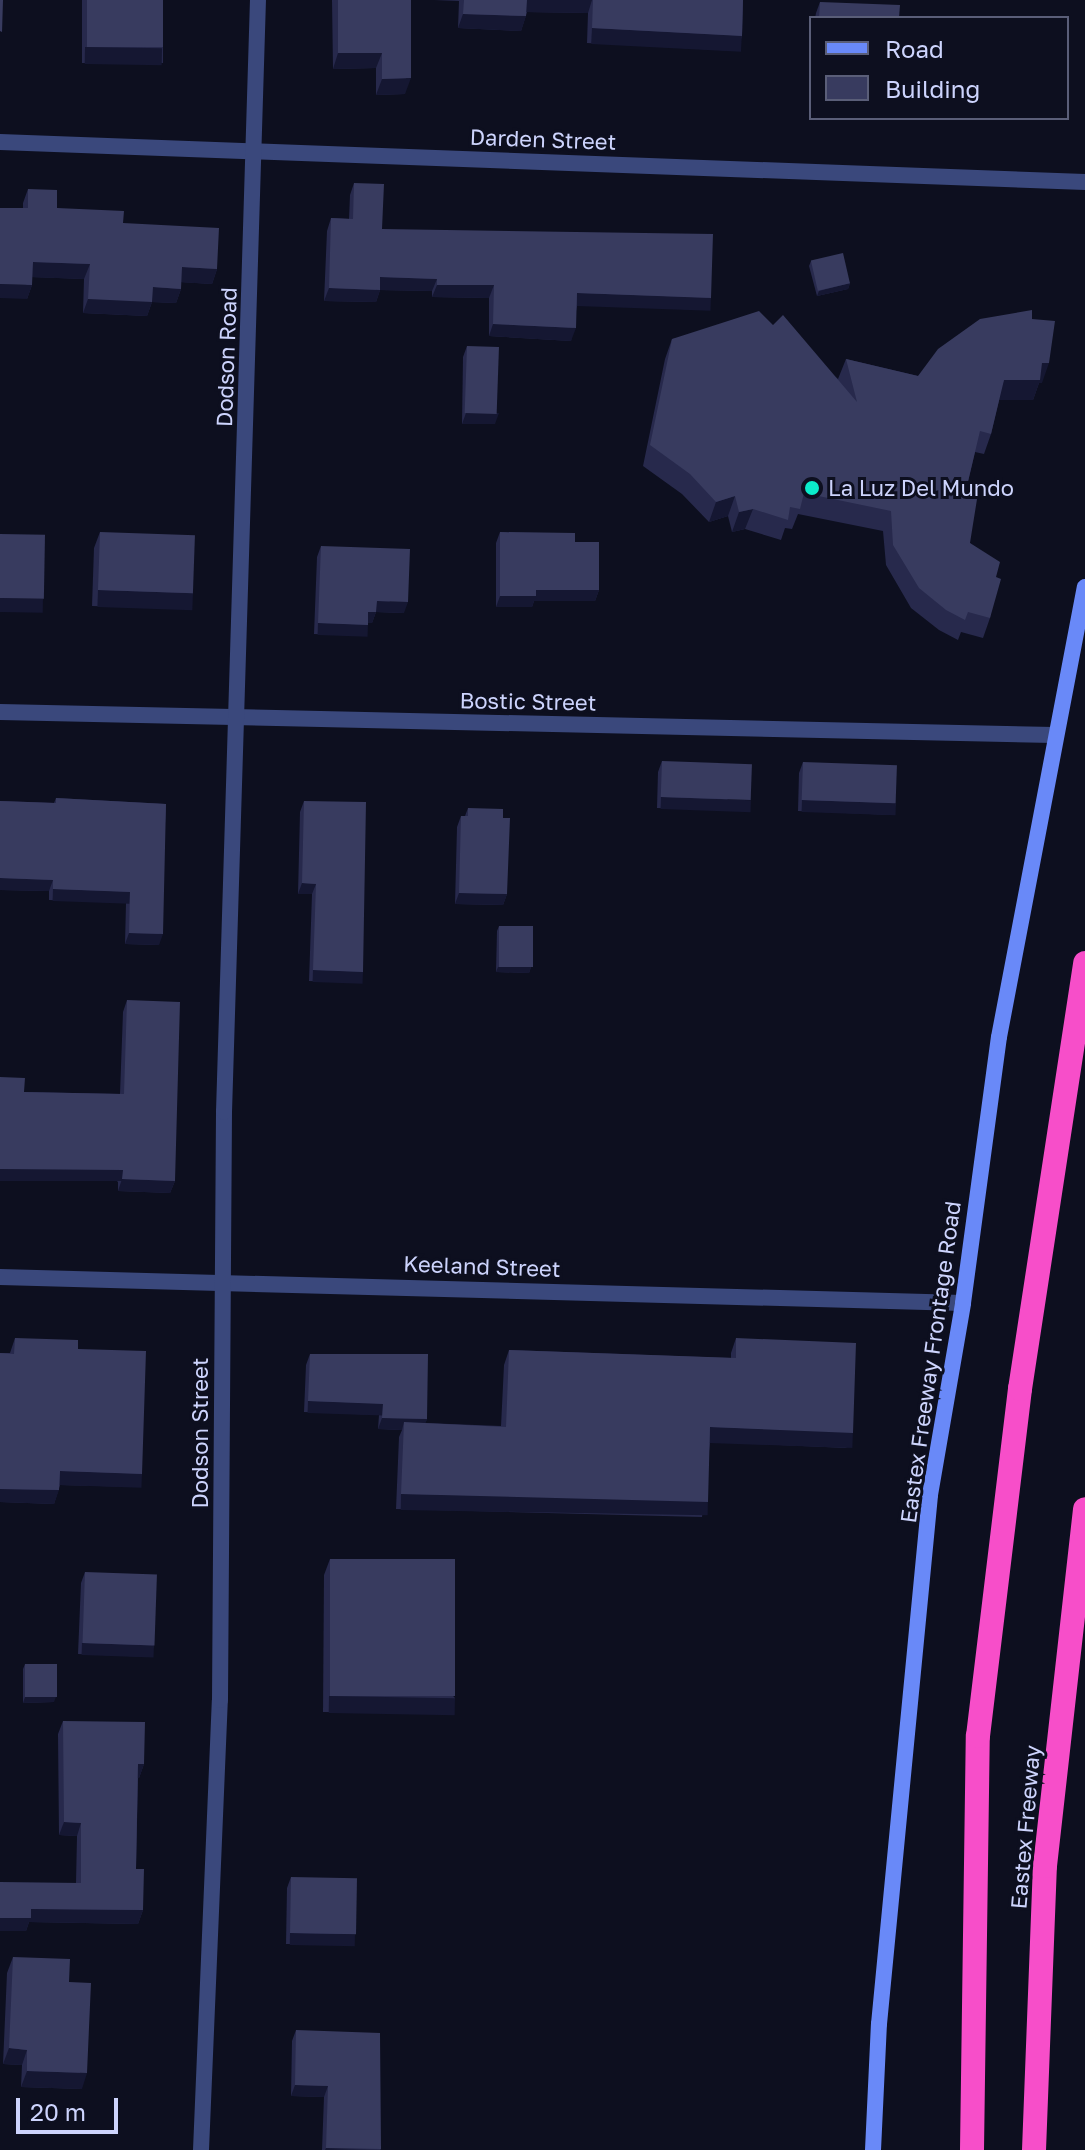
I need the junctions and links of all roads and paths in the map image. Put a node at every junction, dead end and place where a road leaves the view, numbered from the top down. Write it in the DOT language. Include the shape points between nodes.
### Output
graph roads {
  1 [pos="258,0"];
  2 [pos="0,142"];
  3 [pos="254,149"];
  4 [pos="1085,182"];
  5 [pos="1085,587"];
  6 [pos="0,712"];
  7 [pos="237,716"];
  8 [pos="1054,735"];
  9 [pos="1085,963"];
  10 [pos="0,1277"];
  11 [pos="223,1281"];
  12 [pos="963,1303"];
  13 [pos="1085,1509"];
  14 [pos="201,2150"];
  15 [pos="873,2150"];
  16 [pos="972,2150"];
  17 [pos="1034,2150"];
  1 -- 3 [label="street, Dodson Road"];
  2 -- 3 [label="street, Darden Street"];
  3 -- 4 [label="street, Darden Street"];
  3 -- 7 [label="street, Dodson Road"];
  5 -- 8 [label="main road, Eastex Freeway Frontage Road"];
  6 -- 7 [label="street, Bostic Street"];
  7 -- 8 [label="street, Bostic Street"];
  7 -- 11 [label="street, Dodson Street"];
  8 -- 12 [label="main road, Eastex Freeway Frontage Road" via="999,1037"];
  9 -- 16 [label="highway" via="1020,1389 978,1736"];
  10 -- 11 [label="street, Keeland Street"];
  11 -- 12 [label="street, Keeland Street"];
  11 -- 14 [label="street, Dodson Street" via="220,1700"];
  12 -- 15 [label="main road, Eastex Freeway Frontage Road" via="930,1495 879,2024"];
  13 -- 17 [label="highway, Eastex Freeway" via="1045,1866"];
}
